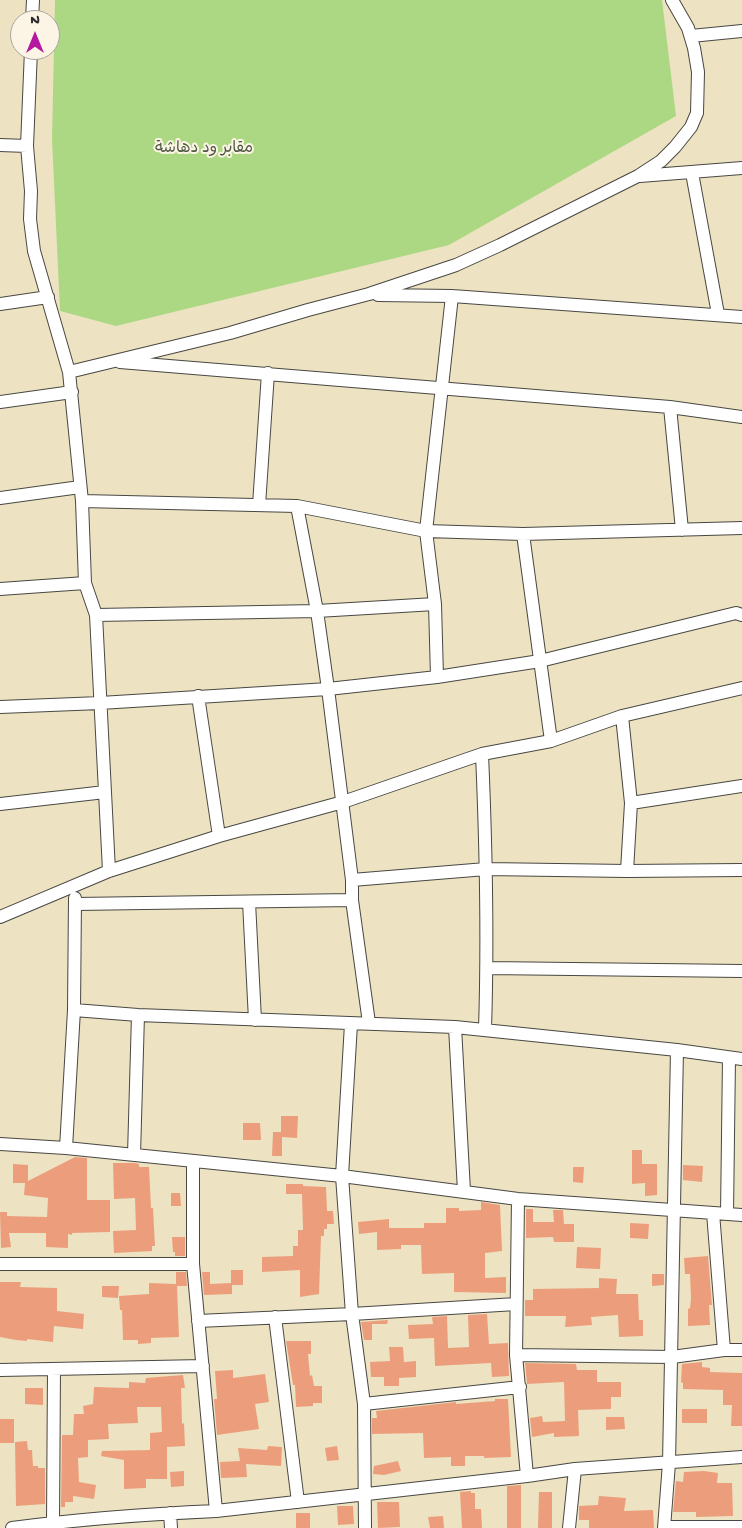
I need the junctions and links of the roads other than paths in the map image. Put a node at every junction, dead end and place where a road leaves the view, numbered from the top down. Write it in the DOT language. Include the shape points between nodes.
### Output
graph roads {
  1 [pos="672,0"];
  2 [pos="742,30"];
  3 [pos="691,36"];
  4 [pos="31,60"];
  5 [pos="0,145"];
  6 [pos="27,146"];
  7 [pos="742,168"];
  8 [pos="692,173"];
  9 [pos="638,176"];
  10 [pos="369,294"];
  11 [pos="452,296"];
  12 [pos="48,297"];
  13 [pos="0,304"];
  14 [pos="718,314"];
  15 [pos="742,317"];
  16 [pos="107,362"];
  17 [pos="69,372"];
  18 [pos="268,373"];
  19 [pos="442,388"];
  20 [pos="72,392"];
  21 [pos="0,402"];
  22 [pos="670,407"];
  23 [pos="742,417"];
  24 [pos="80,488"];
  25 [pos="0,498"];
  26 [pos="82,501"];
  27 [pos="259,505"];
  28 [pos="297,506"];
  29 [pos="742,528"];
  30 [pos="682,530"];
  31 [pos="426,531"];
  32 [pos="523,534"];
  33 [pos="85,583"];
  34 [pos="0,589"];
  35 [pos="435,604"];
  36 [pos="317,611"];
  37 [pos="96,615"];
  38 [pos="742,615"];
  39 [pos="540,661"];
  40 [pos="437,677"];
  41 [pos="742,688"];
  42 [pos="328,689"];
  43 [pos="198,696"];
  44 [pos="100,703"];
  45 [pos="0,707"];
  46 [pos="622,716"];
  47 [pos="551,741"];
  48 [pos="482,754"];
  49 [pos="742,786"];
  50 [pos="105,792"];
  51 [pos="343,802"];
  52 [pos="630,803"];
  53 [pos="0,804"];
  54 [pos="218,836"];
  55 [pos="486,869"];
  56 [pos="742,870"];
  57 [pos="109,871"];
  58 [pos="627,871"];
  59 [pos="352,880"];
  60 [pos="74,887"];
  61 [pos="352,900"];
  62 [pos="249,902"];
  63 [pos="76,904"];
  64 [pos="0,917"];
  65 [pos="487,968"];
  66 [pos="742,971"];
  67 [pos="74,1010"];
  68 [pos="138,1015"];
  69 [pos="255,1020"];
  70 [pos="368,1023"];
  71 [pos="351,1024"];
  72 [pos="455,1027"];
  73 [pos="486,1029"];
  74 [pos="677,1050"];
  75 [pos="736,1058"];
  76 [pos="0,1144"];
  77 [pos="66,1148"];
  78 [pos="134,1155"];
  79 [pos="193,1161"];
  80 [pos="342,1176"];
  81 [pos="464,1191"];
  82 [pos="518,1199"];
  83 [pos="675,1209"];
  84 [pos="713,1213"];
  85 [pos="728,1214"];
  86 [pos="742,1215"];
  87 [pos="0,1264"];
  88 [pos="193,1264"];
  89 [pos="516,1304"];
  90 [pos="352,1314"];
  91 [pos="275,1318"];
  92 [pos="198,1321"];
  93 [pos="724,1350"];
  94 [pos="742,1350"];
  95 [pos="516,1355"];
  96 [pos="672,1357"];
  97 [pos="203,1366"];
  98 [pos="54,1369"];
  99 [pos="0,1370"];
  100 [pos="520,1386"];
  101 [pos="364,1404"];
  102 [pos="742,1457"];
  103 [pos="669,1463"];
  104 [pos="575,1469"];
  105 [pos="527,1476"];
  106 [pos="365,1494"];
  107 [pos="298,1502"];
  108 [pos="216,1511"];
  109 [pos="170,1513"];
  110 [pos="52,1523"];
  111 [pos="742,1527"];
  112 [pos="12,1528"];
  113 [pos="171,1528"];
  114 [pos="365,1528"];
  115 [pos="569,1528"];
  116 [pos="664,1528"];
  1 -- 3 [label="street"];
  2 -- 3 [label="street"];
  3 -- 9 [label="street" via="698,72 697,113 691,127 675,147"];
  4 -- 6 [label="street"];
  5 -- 6 [label="street"];
  6 -- 12 [label="street" via="34,251"];
  7 -- 8 [label="street"];
  8 -- 9 [label="street"];
  8 -- 14 [label="street"];
  9 -- 10 [label="street" via="456,266"];
  10 -- 11 [label="street"];
  10 -- 16 [label="street" via="230,333"];
  11 -- 14 [label="street"];
  11 -- 19 [label="street"];
  12 -- 13 [label="street"];
  12 -- 17 [label="street"];
  14 -- 15 [label="street"];
  16 -- 17 [label="street"];
  16 -- 18 [label="street"];
  17 -- 20 [label="street"];
  18 -- 19 [label="street"];
  18 -- 27 [label="street"];
  19 -- 22 [label="street"];
  19 -- 31 [label="street"];
  20 -- 21 [label="street"];
  20 -- 24 [label="street"];
  22 -- 23 [label="street"];
  22 -- 30 [label="street"];
  24 -- 25 [label="street"];
  24 -- 26 [label="street"];
  26 -- 27 [label="street"];
  26 -- 33 [label="street"];
  27 -- 28 [label="street"];
  28 -- 31 [label="street"];
  28 -- 36 [label="street"];
  29 -- 30 [label="street"];
  30 -- 32 [label="street"];
  31 -- 32 [label="street"];
  31 -- 35 [label="street"];
  32 -- 39 [label="street"];
  33 -- 34 [label="street"];
  33 -- 37 [label="street"];
  35 -- 36 [label="street"];
  35 -- 40 [label="street"];
  36 -- 37 [label="street"];
  36 -- 42 [label="street"];
  37 -- 44 [label="street"];
  38 -- 39 [label="street" via="736,613"];
  39 -- 40 [label="street"];
  39 -- 47 [label="street"];
  40 -- 42 [label="street"];
  41 -- 46 [label="street"];
  42 -- 43 [label="street"];
  42 -- 51 [label="street"];
  43 -- 44 [label="street"];
  43 -- 54 [label="street"];
  44 -- 45 [label="street"];
  44 -- 50 [label="street"];
  46 -- 47 [label="street"];
  46 -- 52 [label="street"];
  47 -- 48 [label="street"];
  48 -- 51 [label="street"];
  48 -- 55 [label="street"];
  49 -- 52 [label="street"];
  50 -- 53 [label="street"];
  50 -- 57 [label="street"];
  51 -- 54 [label="street"];
  51 -- 59 [label="street"];
  52 -- 58 [label="street"];
  54 -- 57 [label="street"];
  55 -- 58 [label="street"];
  55 -- 59 [label="street"];
  55 -- 65 [label="street"];
  56 -- 58 [label="street"];
  57 -- 60 [label="street"];
  59 -- 61 [label="street"];
  60 -- 63 [label="street"];
  60 -- 64 [label="street"];
  61 -- 62 [label="street"];
  61 -- 70 [label="street"];
  62 -- 63 [label="street"];
  62 -- 69 [label="street"];
  63 -- 67 [label="street"];
  65 -- 66 [label="street"];
  65 -- 73 [label="street"];
  67 -- 68 [label="street"];
  67 -- 77 [label="street"];
  68 -- 69 [label="street"];
  68 -- 78 [label="street"];
  69 -- 71 [label="street"];
  70 -- 71 [label="street"];
  70 -- 72 [label="street"];
  71 -- 80 [label="street"];
  72 -- 73 [label="street"];
  72 -- 81 [label="street"];
  73 -- 74 [label="street"];
  74 -- 75 [label="street"];
  74 -- 83 [label="street"];
  75 -- 85 [label="street"];
  76 -- 77 [label="street"];
  77 -- 78 [label="street"];
  78 -- 79 [label="street"];
  79 -- 80 [label="street"];
  79 -- 88 [label="street"];
  80 -- 81 [label="street"];
  80 -- 90 [label="street"];
  81 -- 82 [label="street"];
  82 -- 83 [label="street"];
  82 -- 89 [label="street"];
  83 -- 84 [label="street"];
  83 -- 96 [label="street"];
  84 -- 85 [label="street"];
  84 -- 93 [label="street"];
  85 -- 86 [label="street"];
  87 -- 88 [label="street"];
  88 -- 92 [label="street"];
  89 -- 90 [label="street"];
  89 -- 95 [label="street"];
  90 -- 91 [label="street"];
  90 -- 101 [label="street"];
  91 -- 92 [label="street"];
  91 -- 107 [label="street"];
  92 -- 97 [label="street"];
  93 -- 94 [label="street"];
  93 -- 96 [label="street"];
  95 -- 96 [label="street"];
  95 -- 100 [label="street"];
  96 -- 103 [label="street"];
  97 -- 98 [label="street"];
  97 -- 108 [label="street"];
  98 -- 99 [label="street"];
  98 -- 110 [label="street"];
  100 -- 101 [label="street"];
  100 -- 105 [label="street"];
  101 -- 106 [label="street"];
  102 -- 103 [label="street"];
  103 -- 104 [label="street"];
  103 -- 116 [label="street"];
  104 -- 105 [label="street"];
  104 -- 115 [label="street"];
  105 -- 106 [label="street"];
  106 -- 107 [label="street"];
  106 -- 114 [label="street"];
  107 -- 108 [label="street"];
  108 -- 109 [label="street"];
  109 -- 110 [label="street"];
  109 -- 113 [label="street"];
  110 -- 112 [label="street"];
  111 -- 116 [label="street"];
}
